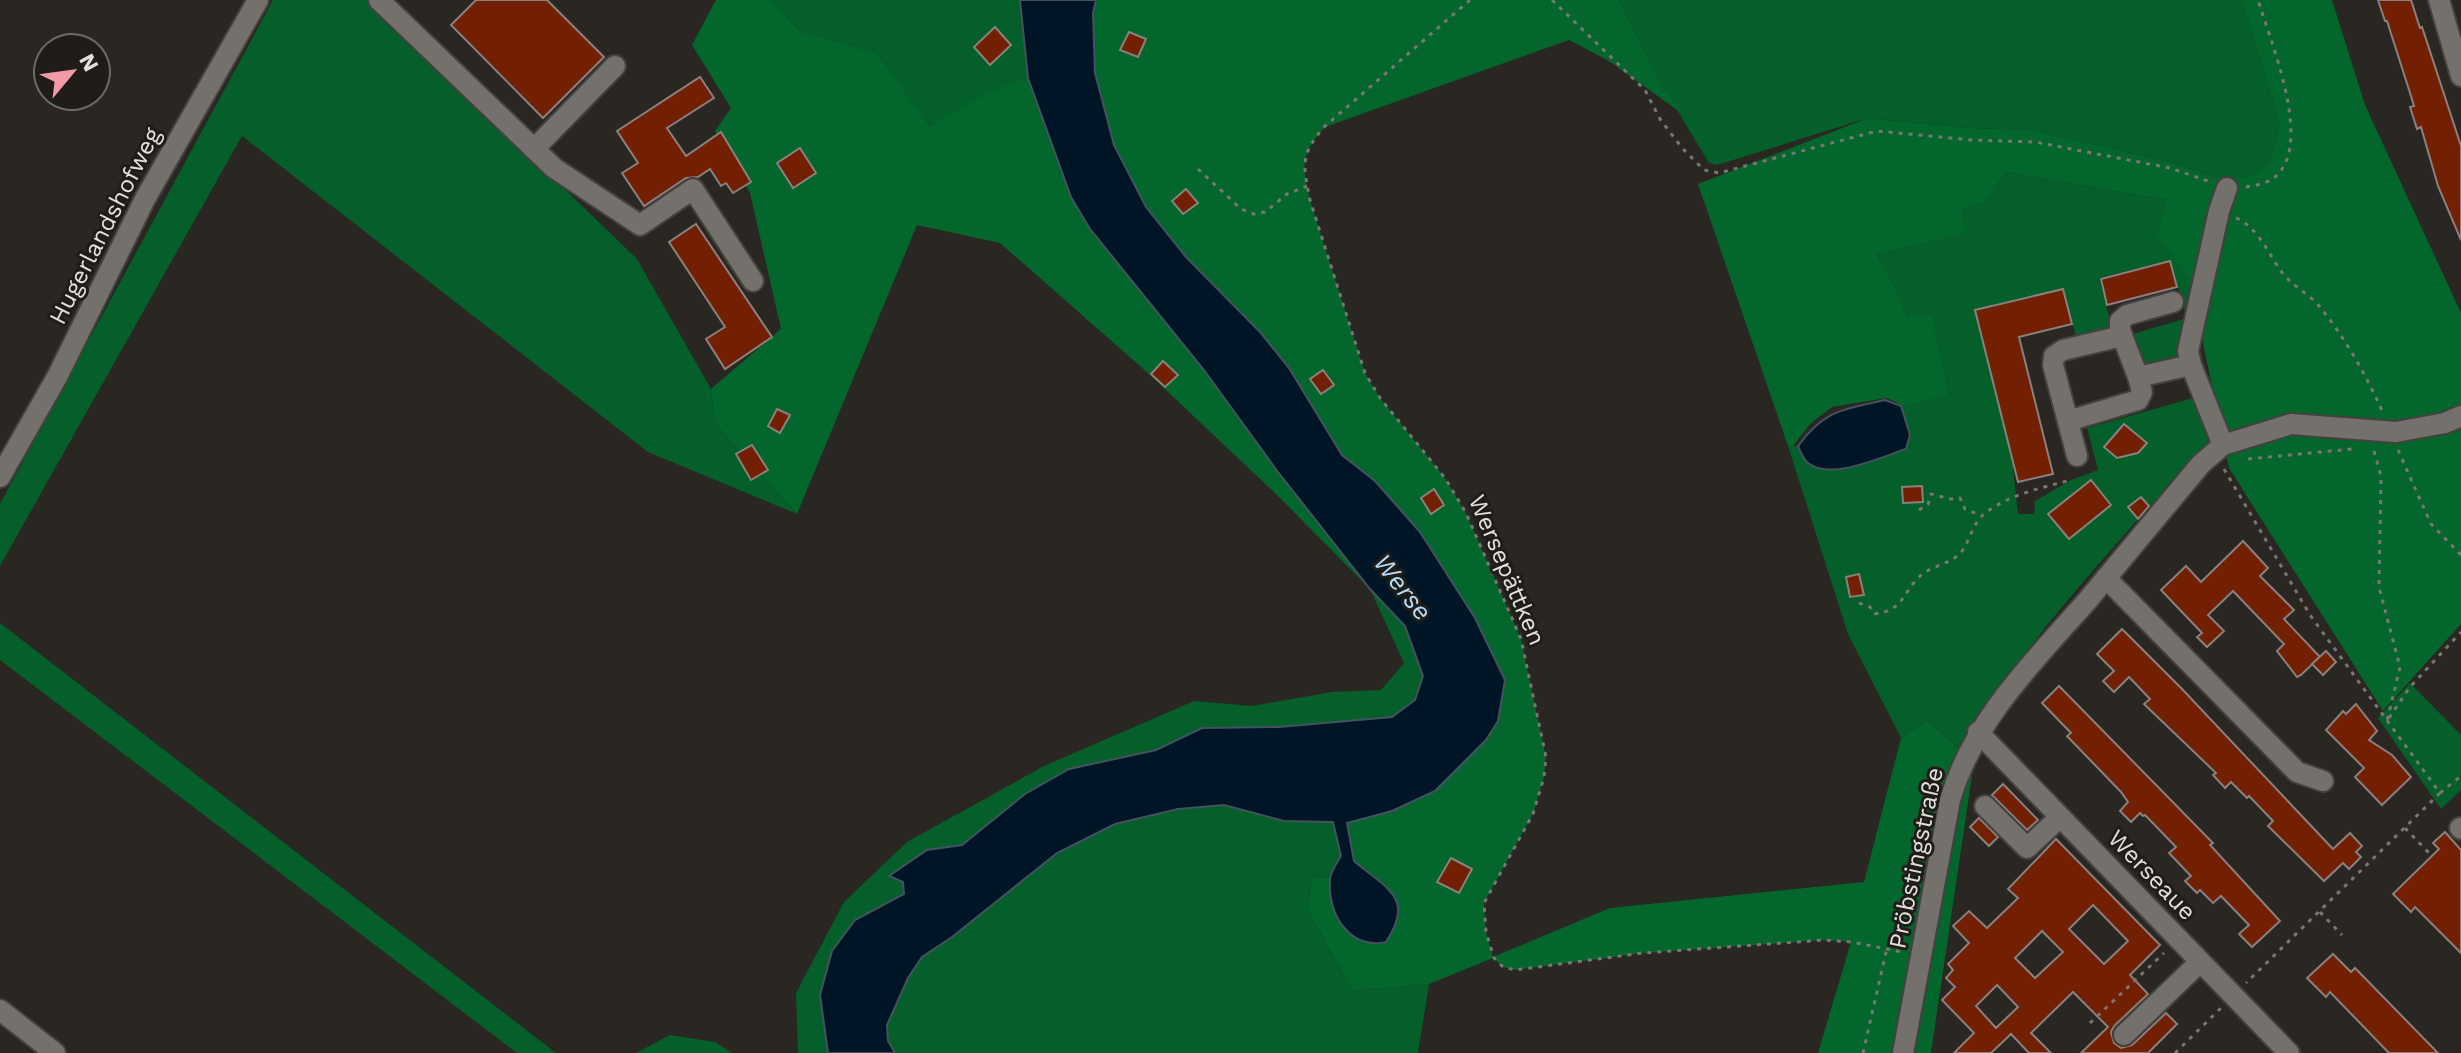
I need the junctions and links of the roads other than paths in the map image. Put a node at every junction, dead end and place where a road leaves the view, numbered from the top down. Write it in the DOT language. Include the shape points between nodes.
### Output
graph roads {
  1 [pos="258,0"];
  2 [pos="379,0"];
  3 [pos="2439,0"];
  4 [pos="615,66"];
  5 [pos="2461,76"];
  6 [pos="534,149"];
  7 [pos="2227,188"];
  8 [pos="753,281"];
  9 [pos="2173,302"];
  10 [pos="2122,336"];
  11 [pos="2191,365"];
  12 [pos="2138,377"];
  13 [pos="2461,416"];
  14 [pos="2068,421"];
  15 [pos="2223,445"];
  16 [pos="2077,456"];
  17 [pos="0,477"];
  18 [pos="2106,578"];
  19 [pos="1978,732"];
  20 [pos="2323,781"];
  21 [pos="1985,806"];
  22 [pos="2059,818"];
  23 [pos="2200,962"];
  24 [pos="0,1010"];
  25 [pos="2124,1035"];
  26 [pos="55,1053"];
  27 [pos="1903,1053"];
  28 [pos="2289,1053"];
  1 -- 17 [label="street, Hugerlandshofweg" via="145,199 57,377"];
  2 -- 6 [label="street"];
  3 -- 5 [label="street"];
  4 -- 6 [label="street"];
  6 -- 8 [label="street" via="640,225 693,189"];
  7 -- 11 [label="street" via="2190,334"];
  9 -- 10 [label="street" via="2127,315 2120,321"];
  10 -- 12 [label="street"];
  10 -- 14 [label="street" via="2054,356"];
  11 -- 12 [label="street"];
  11 -- 15 [label="street"];
  12 -- 14 [label="street" via="2138,400"];
  13 -- 15 [label="street, Pröbstingstraße" via="2394,439 2291,424"];
  14 -- 16 [label="street"];
  15 -- 18 [label="street, Pröbstingstraße"];
  18 -- 19 [label="street, Pröbstingstraße"];
  18 -- 20 [label="street" via="2297,772"];
  19 -- 22 [label="street, Werseaue"];
  19 -- 27 [label="street, Pröbstingstraße" via="1950,800"];
  21 -- 22 [label="street" via="2027,848"];
  22 -- 23 [label="street, Werseaue"];
  23 -- 25 [label="street"];
  23 -- 28 [label="street, Werseaue"];
  24 -- 26 [label="street"];
}
